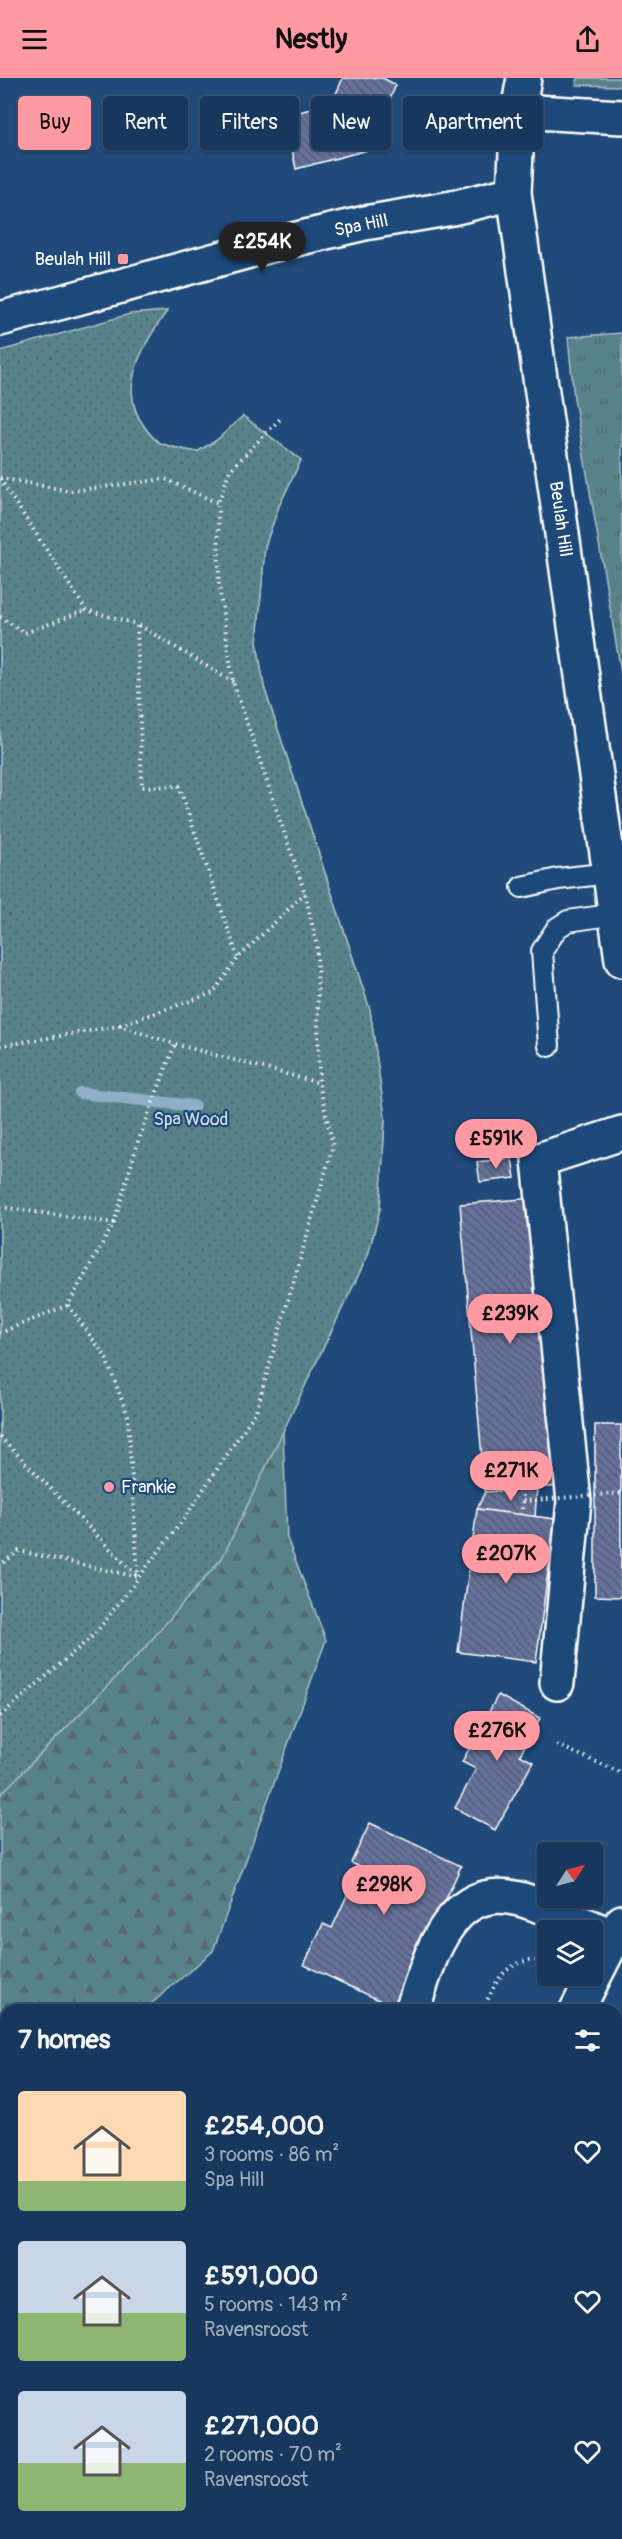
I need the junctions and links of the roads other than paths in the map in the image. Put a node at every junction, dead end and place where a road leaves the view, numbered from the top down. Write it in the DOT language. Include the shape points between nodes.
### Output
graph roads {
  1 [pos="525,78"];
  2 [pos="521,96"];
  3 [pos="543,112"];
  4 [pos="622,117"];
  5 [pos="516,150"];
  6 [pos="514,193"];
  7 [pos="0,319"];
  8 [pos="610,873"];
  9 [pos="522,887"];
  10 [pos="616,914"];
  11 [pos="622,960"];
  12 [pos="549,1046"];
  13 [pos="622,1133"];
  14 [pos="557,1683"];
  15 [pos="618,1930"];
  16 [pos="414,2004"];
  17 [pos="580,2004"];
  1 -- 2 [label="street, Beulah Hill"];
  3 -- 4 [label="street"];
  5 -- 6 [label="street, Beulah Hill"];
  6 -- 7 [label="street, Spa Hill" via="281,242"];
  6 -- 8 [label="street, Beulah Hill"];
  8 -- 9 [label="lane"];
  8 -- 10 [label="street, Beulah Hill"];
  10 -- 11 [label="street, Beulah Hill"];
  10 -- 12 [label="lane" via="568,921 557,928 542,951"];
  13 -- 14 [label="street" via="539,1160 573,1501"];
  15 -- 16 [label="street" via="522,1898 476,1900 454,1918 439,1942"];
  15 -- 17 [label="street"];
}
